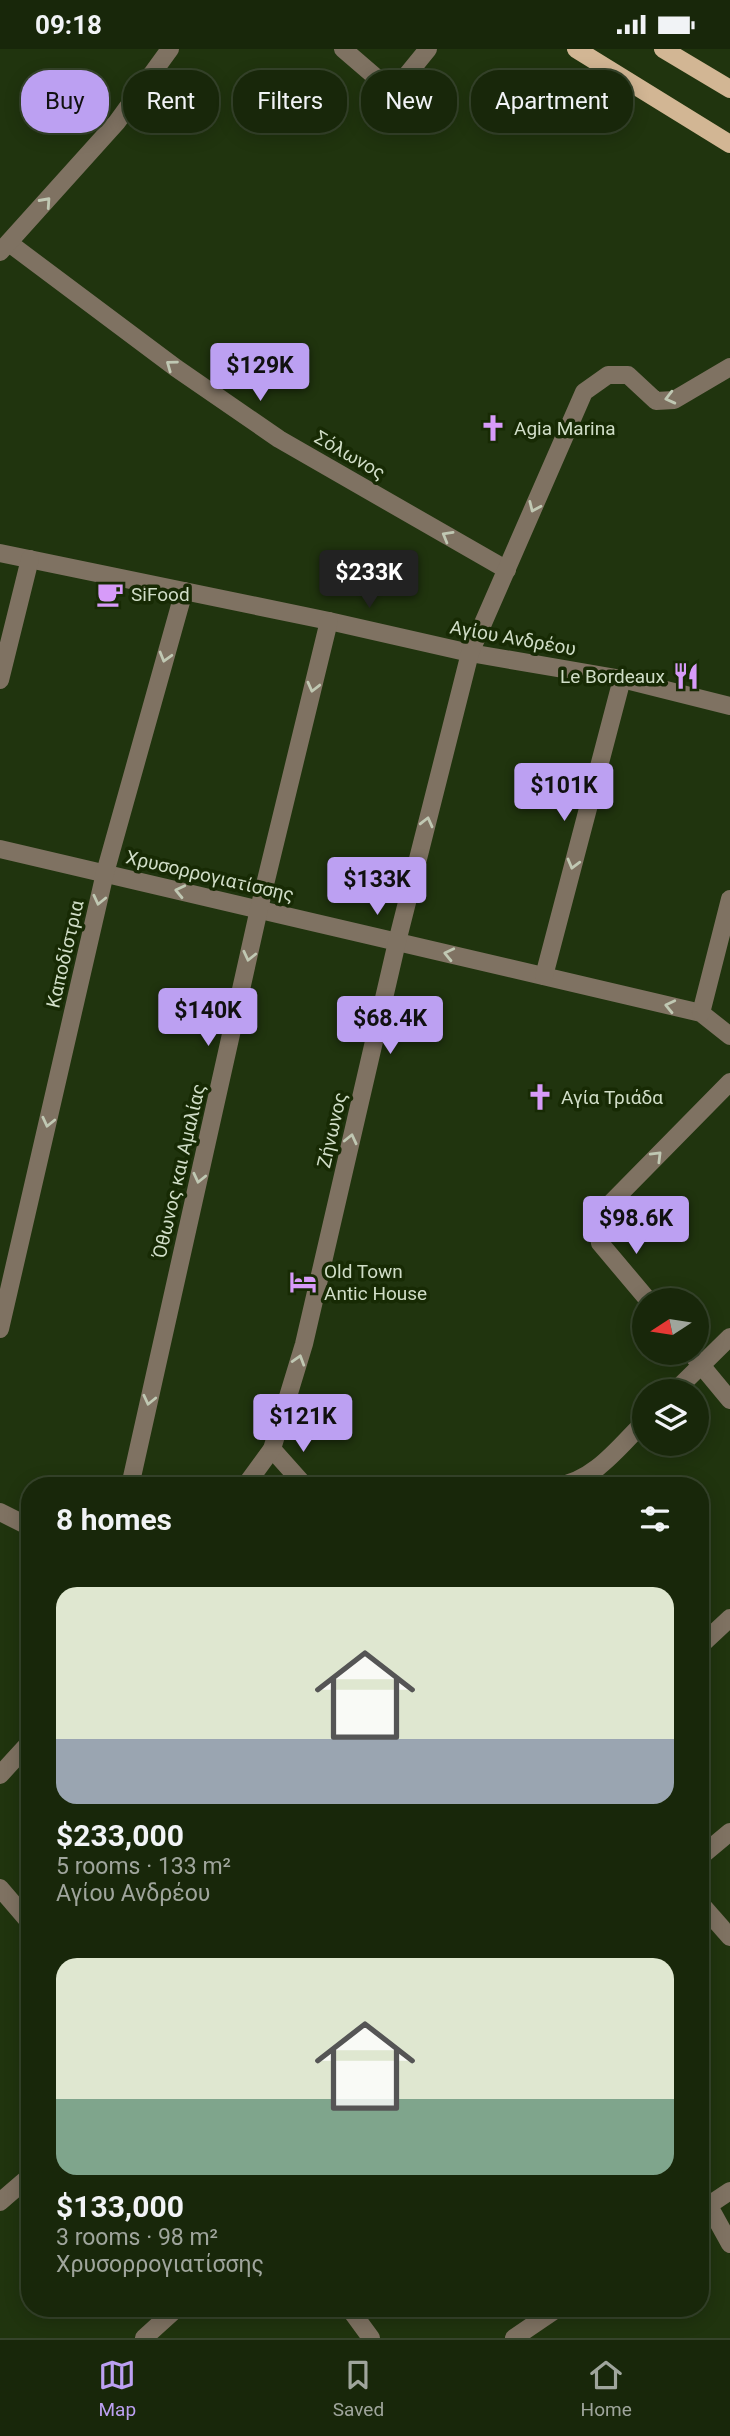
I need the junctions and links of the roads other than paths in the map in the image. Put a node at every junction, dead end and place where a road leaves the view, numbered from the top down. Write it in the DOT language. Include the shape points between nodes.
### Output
graph roads {
  1 [pos="170,49"];
  2 [pos="343,49"];
  3 [pos="428,49"];
  4 [pos="576,49"];
  5 [pos="663,49"];
  6 [pos="730,89"];
  7 [pos="730,144"];
  8 [pos="5,248"];
  9 [pos="730,367"];
  10 [pos="0,553"];
  11 [pos="30,559"];
  12 [pos="506,570"];
  13 [pos="184,591"];
  14 [pos="329,621"];
  15 [pos="470,653"];
  16 [pos="622,679"];
  17 [pos="0,680"];
  18 [pos="730,705"];
  19 [pos="0,849"];
  20 [pos="105,873"];
  21 [pos="730,899"];
  22 [pos="259,909"];
  23 [pos="397,942"];
  24 [pos="544,976"];
  25 [pos="701,1013"];
  26 [pos="730,1036"];
  27 [pos="730,1082"];
  28 [pos="638,1288"];
  29 [pos="0,1329"];
  30 [pos="730,1337"];
  31 [pos="709,1351"];
  32 [pos="701,1365"];
  33 [pos="730,1400"];
  34 [pos="632,1434"];
  35 [pos="272,1449"];
  36 [pos="132,1477"];
  37 [pos="252,1477"];
  38 [pos="297,1477"];
  39 [pos="584,1477"];
  40 [pos="0,1512"];
  41 [pos="21,1522"];
  42 [pos="730,1618"];
  43 [pos="709,1638"];
  44 [pos="21,1752"];
  45 [pos="0,1776"];
  46 [pos="730,1832"];
  47 [pos="709,1850"];
  48 [pos="0,1888"];
  49 [pos="21,1912"];
  50 [pos="709,1913"];
  51 [pos="730,1937"];
  52 [pos="21,2184"];
  53 [pos="730,2190"];
  54 [pos="0,2201"];
  55 [pos="709,2205"];
  56 [pos="709,2215"];
  57 [pos="730,2244"];
  58 [pos="167,2317"];
  59 [pos="356,2317"];
  60 [pos="545,2317"];
  61 [pos="144,2338"];
  62 [pos="371,2338"];
  63 [pos="514,2338"];
  8 -- 1 [label="street, one-way" via="117,123"];
  2 -- 3 [label="street" via="393,92"];
  4 -- 7 [label="main road"];
  5 -- 6 [label="main road"];
  12 -- 8 [label="street, Σόλωνος, one-way" via="279,439"];
  9 -- 12 [label="street, Ζήνωνος, one-way" via="674,400 656,401 628,375 608,375 584,392"];
  10 -- 11 [label="street, Αγίου Ανδρέου"];
  11 -- 13 [label="street, Αγίου Ανδρέου"];
  11 -- 17 [label="street"];
  12 -- 15 [label="street, Ζήνωνος"];
  13 -- 14 [label="street, Αγίου Ανδρέου"];
  13 -- 20 [label="street, Καποδίστρια, one-way"];
  14 -- 15 [label="street, Αγίου Ανδρέου"];
  14 -- 22 [label="street, Όθωνος και Αμαλίας, one-way"];
  15 -- 16 [label="street, Αγίου Ανδρέου"];
  23 -- 15 [label="street, Ζήνωνος, one-way"];
  16 -- 18 [label="street, Αγίου Ανδρέου"];
  16 -- 24 [label="street, one-way"];
  19 -- 20 [label="street, Χρυσορρογιατίσσης"];
  22 -- 20 [label="street, Χρυσορρογιατίσσης, one-way"];
  20 -- 29 [label="street, Καποδίστρια, one-way"];
  21 -- 25 [label="street"];
  22 -- 23 [label="street, Χρυσορρογιατίσσης"];
  22 -- 36 [label="street, Όθωνος και Αμαλίας, one-way"];
  24 -- 23 [label="street, Χρυσορρογιατίσσης, one-way"];
  35 -- 23 [label="street, Ζήνωνος, one-way" via="304,1344"];
  25 -- 24 [label="street, Χρυσορρογιατίσσης, one-way"];
  25 -- 26 [label="street, Χρυσορρογιατίσσης"];
  28 -- 27 [label="street, one-way" via="600,1243 597,1225 605,1209"];
  30 -- 31 [label="street"];
  32 -- 33 [label="street"];
  34 -- 39 [label="street"];
  35 -- 37 [label="street, Ζήνωνος"];
  35 -- 38 [label="street"];
  40 -- 41 [label="street"];
  42 -- 43 [label="street"];
  44 -- 45 [label="street"];
  46 -- 47 [label="street"];
  48 -- 49 [label="street"];
  50 -- 51 [label="street"];
  52 -- 54 [label="street"];
  53 -- 55 [label="street"];
  56 -- 57 [label="street"];
  58 -- 61 [label="street"];
  59 -- 62 [label="street"];
  60 -- 63 [label="street"];
}
